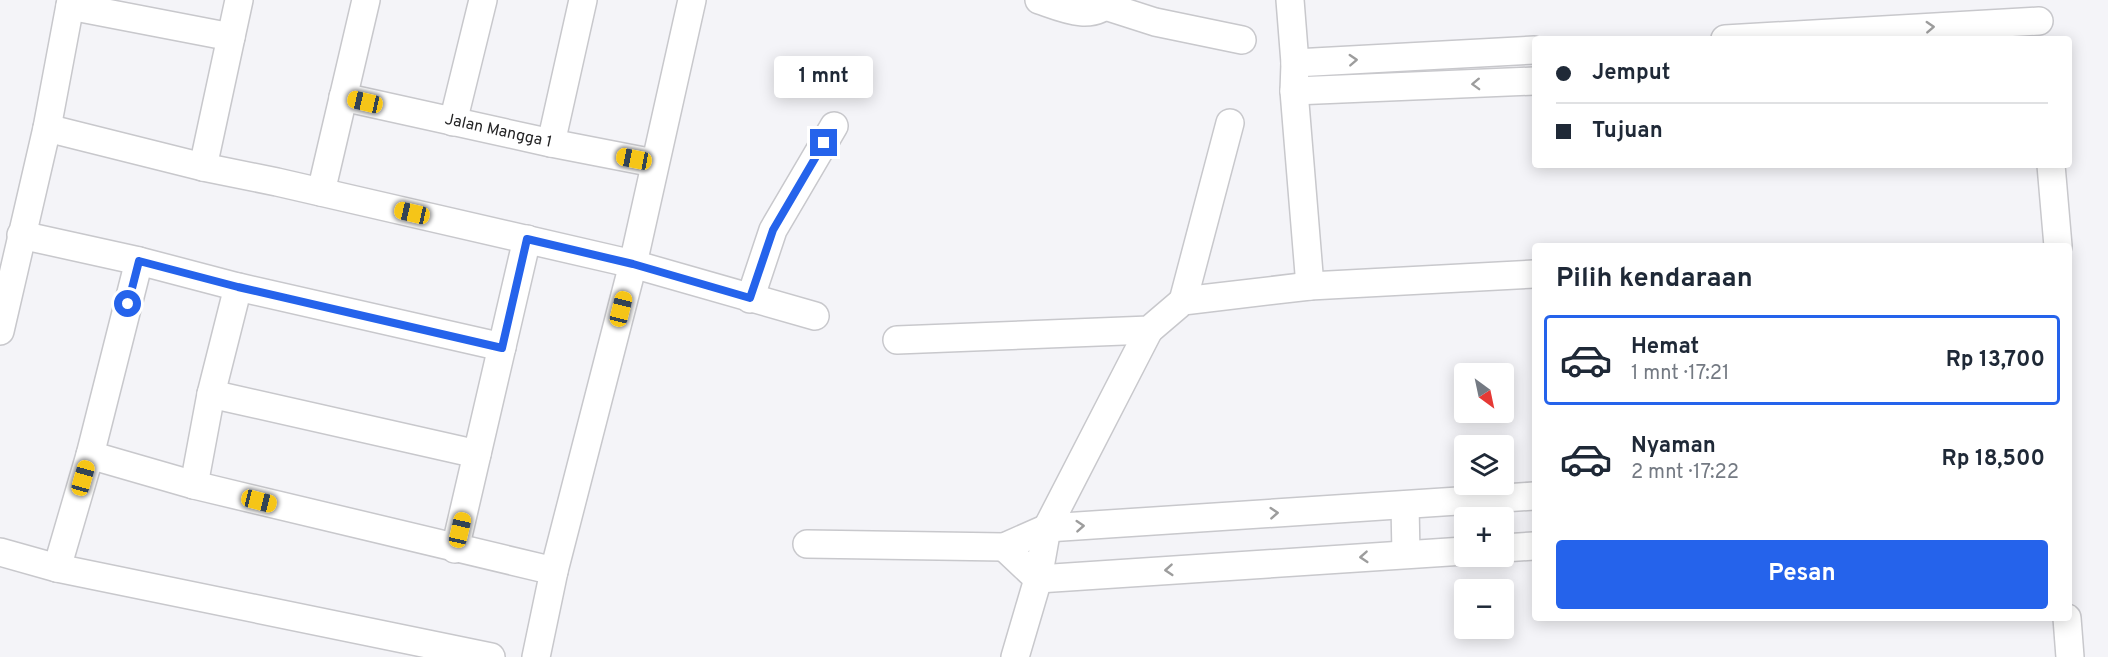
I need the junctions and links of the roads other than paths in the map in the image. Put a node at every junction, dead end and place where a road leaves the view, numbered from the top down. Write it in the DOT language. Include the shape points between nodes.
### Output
graph roads {
  1 [pos="239,0"];
  2 [pos="366,0"];
  3 [pos="483,0"];
  4 [pos="583,0"];
  5 [pos="693,0"];
  6 [pos="1039,0"];
  7 [pos="1290,0"];
  8 [pos="70,3"];
  9 [pos="1107,3"];
  10 [pos="2039,20"];
  11 [pos="1775,36"];
  12 [pos="231,38"];
  13 [pos="1242,40"];
  14 [pos="1532,50"];
  15 [pos="1295,63"];
  16 [pos="1532,81"];
  17 [pos="1294,91"];
  18 [pos="343,97"];
  19 [pos="453,122"];
  20 [pos="1230,123"];
  21 [pos="834,126"];
  22 [pos="47,128"];
  23 [pos="551,143"];
  24 [pos="654,163"];
  25 [pos="202,167"];
  26 [pos="2051,168"];
  27 [pos="321,192"];
  28 [pos="21,236"];
  29 [pos="527,239"];
  30 [pos="2058,243"];
  31 [pos="139,261"];
  32 [pos="633,264"];
  33 [pos="1532,274"];
  34 [pos="1310,286"];
  35 [pos="238,287"];
  36 [pos="750,298"];
  37 [pos="1183,301"];
  38 [pos="815,316"];
  39 [pos="1149,330"];
  40 [pos="0,331"];
  41 [pos="897,339"];
  42 [pos="502,348"];
  43 [pos="211,394"];
  44 [pos="477,454"];
  45 [pos="90,455"];
  46 [pos="194,485"];
  47 [pos="1532,496"];
  48 [pos="1405,505"];
  49 [pos="1047,528"];
  50 [pos="807,544"];
  51 [pos="1532,546"];
  52 [pos="1005,547"];
  53 [pos="1514,547"];
  54 [pos="455,549"];
  55 [pos="0,552"];
  56 [pos="1454,552"];
  57 [pos="1406,554"];
  58 [pos="57,568"];
  59 [pos="554,571"];
  60 [pos="1038,579"];
  61 [pos="2067,621"];
  62 [pos="491,657"];
  63 [pos="536,657"];
  64 [pos="1015,657"];
  65 [pos="2070,657"];
  1 -- 12 [label="street"];
  2 -- 18 [label="street"];
  3 -- 19 [label="street"];
  4 -- 23 [label="street"];
  5 -- 24 [label="street"];
  6 -- 9 [label="street" via="1089,12"];
  7 -- 15 [label="street"];
  8 -- 12 [label="street"];
  8 -- 22 [label="street"];
  9 -- 13 [label="street" via="1155,22"];
  11 -- 10 [label="street, one-way"];
  12 -- 25 [label="street"];
  15 -- 14 [label="street, one-way"];
  15 -- 17 [label="street"];
  16 -- 17 [label="street, one-way"];
  17 -- 34 [label="street"];
  18 -- 19 [label="street, Jalan Mangga 1"];
  18 -- 27 [label="street"];
  19 -- 23 [label="street, Jalan Mangga 1"];
  20 -- 37 [label="street"];
  21 -- 36 [label="street" via="773,230"];
  22 -- 25 [label="street"];
  22 -- 28 [label="street"];
  23 -- 24 [label="street, Jalan Mangga 1"];
  24 -- 32 [label="street"];
  25 -- 27 [label="street"];
  26 -- 30 [label="street"];
  27 -- 29 [label="street"];
  28 -- 31 [label="street"];
  28 -- 40 [label="street"];
  29 -- 32 [label="street"];
  29 -- 42 [label="street"];
  31 -- 35 [label="street"];
  31 -- 45 [label="street"];
  32 -- 36 [label="street"];
  32 -- 59 [label="street"];
  33 -- 34 [label="street"];
  34 -- 37 [label="street"];
  35 -- 42 [label="street"];
  35 -- 43 [label="street"];
  36 -- 38 [label="street"];
  37 -- 39 [label="street"];
  39 -- 41 [label="street"];
  39 -- 49 [label="street"];
  42 -- 44 [label="street"];
  43 -- 44 [label="street"];
  43 -- 46 [label="street"];
  44 -- 54 [label="street"];
  45 -- 46 [label="street"];
  45 -- 58 [label="street"];
  46 -- 54 [label="street"];
  47 -- 48 [label="street"];
  49 -- 48 [label="street, one-way"];
  48 -- 57 [label="street"];
  49 -- 52 [label="street"];
  49 -- 60 [label="street"];
  50 -- 52 [label="street"];
  51 -- 53 [label="street"];
  52 -- 60 [label="street"];
  54 -- 59 [label="street"];
  55 -- 58 [label="street"];
  56 -- 57 [label="street"];
  57 -- 60 [label="street, one-way"];
  58 -- 62 [label="street"];
  59 -- 63 [label="street"];
  60 -- 64 [label="street"];
  61 -- 65 [label="street"];
}
